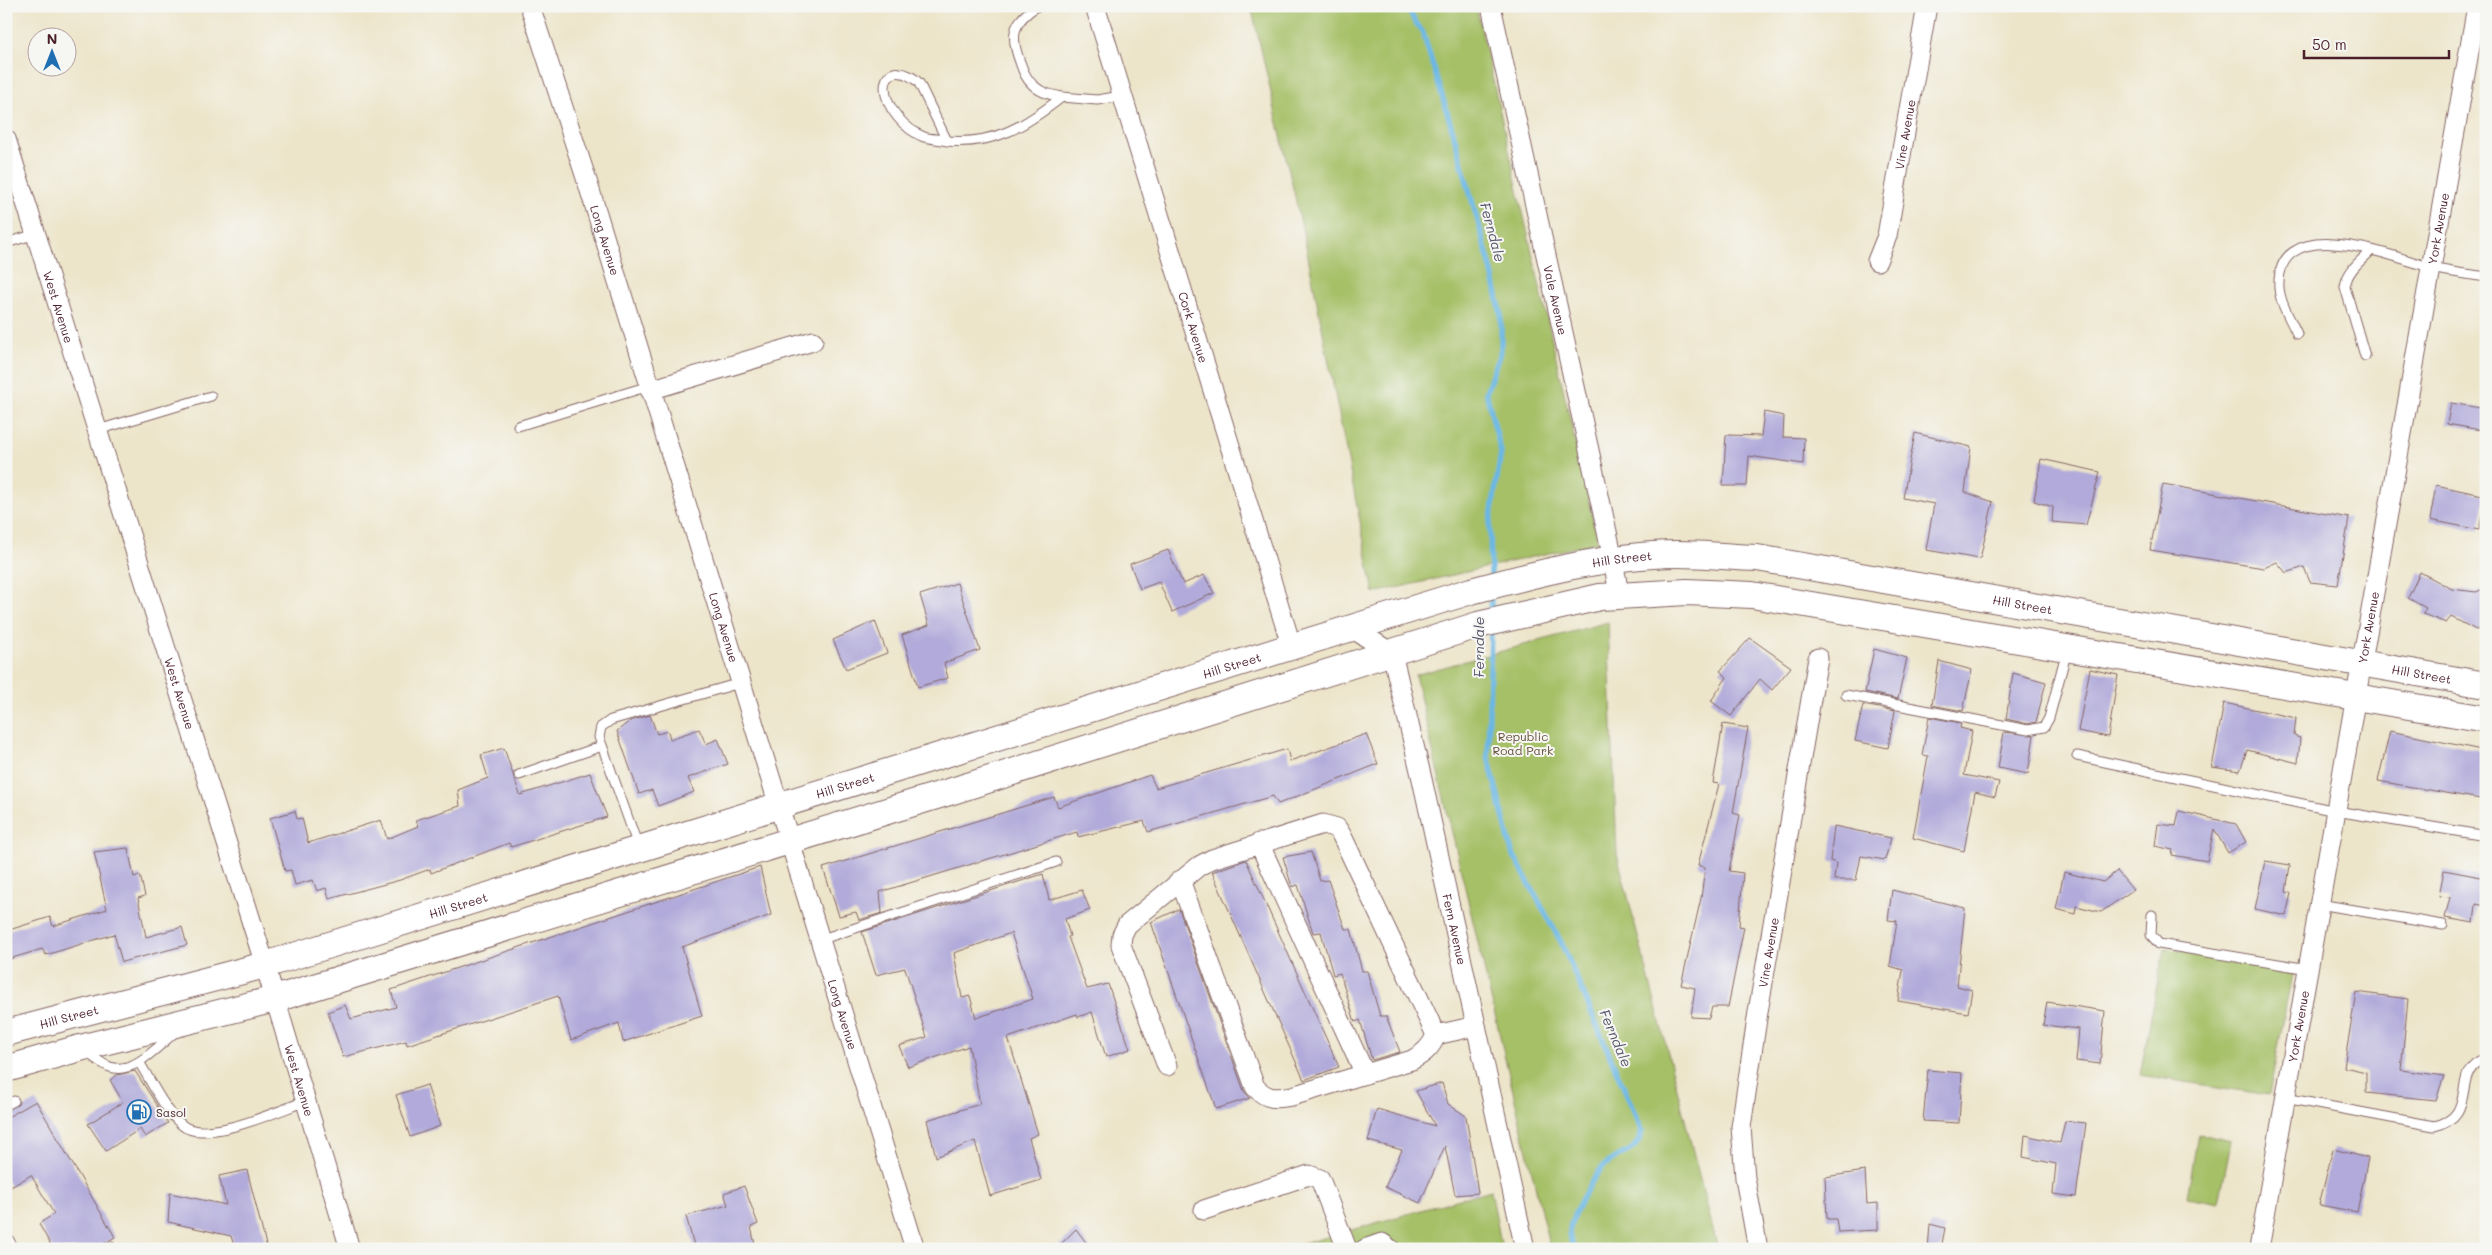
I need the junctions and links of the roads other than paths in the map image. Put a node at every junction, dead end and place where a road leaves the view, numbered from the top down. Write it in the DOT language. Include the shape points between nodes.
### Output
graph roads {
  1 [pos="530,6"];
  2 [pos="1037,6"];
  3 [pos="1095,6"];
  4 [pos="1491,6"];
  5 [pos="1926,6"];
  6 [pos="2476,6"];
  7 [pos="1122,96"];
  8 [pos="1062,97"];
  9 [pos="6,139"];
  10 [pos="947,141"];
  11 [pos="36,234"];
  12 [pos="6,243"];
  13 [pos="2371,250"];
  14 [pos="1877,261"];
  15 [pos="2431,267"];
  16 [pos="2486,277"];
  17 [pos="2297,334"];
  18 [pos="813,342"];
  19 [pos="2365,356"];
  20 [pos="649,388"];
  21 [pos="211,396"];
  22 [pos="518,426"];
  23 [pos="98,430"];
  24 [pos="1613,559"];
  25 [pos="1619,595"];
  26 [pos="1353,629"];
  27 [pos="1292,648"];
  28 [pos="2068,648"];
  29 [pos="1392,653"];
  30 [pos="1818,658"];
  31 [pos="2361,663"];
  32 [pos="740,683"];
  33 [pos="2486,685"];
  34 [pos="1846,695"];
  35 [pos="2356,697"];
  36 [pos="2486,719"];
  37 [pos="602,746"];
  38 [pos="2077,756"];
  39 [pos="519,775"];
  40 [pos="778,806"];
  41 [pos="2336,811"];
  42 [pos="2486,836"];
  43 [pos="788,840"];
  44 [pos="1259,844"];
  45 [pos="639,849"];
  46 [pos="1056,862"];
  47 [pos="1180,880"];
  48 [pos="2319,904"];
  49 [pos="2152,915"];
  50 [pos="2443,925"];
  51 [pos="819,940"];
  52 [pos="265,965"];
  53 [pos="2308,969"];
  54 [pos="275,999"];
  55 [pos="189,1021"];
  56 [pos="1476,1026"];
  57 [pos="6,1033"];
  58 [pos="1436,1035"];
  59 [pos="80,1048"];
  60 [pos="2486,1058"];
  61 [pos="138,1062"];
  62 [pos="1167,1066"];
  63 [pos="6,1069"];
  64 [pos="1364,1074"];
  65 [pos="2285,1098"];
  66 [pos="306,1101"];
  67 [pos="1204,1210"];
  68 [pos="6,1235"];
  69 [pos="14,1249"];
  70 [pos="350,1249"];
  71 [pos="915,1249"];
  72 [pos="1347,1249"];
  73 [pos="1365,1249"];
  74 [pos="1390,1249"];
  75 [pos="1525,1249"];
  76 [pos="1758,1249"];
  77 [pos="2259,1249"];
  1 -- 20 [label="street, Long Avenue"];
  2 -- 8 [label="lane" via="1019,20 1014,32 1014,46 1024,75 1034,86"];
  3 -- 7 [label="street, Cork Avenue"];
  4 -- 24 [label="street, Vale Avenue"];
  5 -- 14 [label="street, Vine Avenue" via="1888,236"];
  6 -- 15 [label="street, York Avenue"];
  7 -- 8 [label="lane" via="1097,100"];
  7 -- 27 [label="street, Cork Avenue"];
  8 -- 10 [label="lane" via="1020,127 994,138"];
  9 -- 11 [label="street, West Avenue"];
  10 -- 10 [label="lane" via="925,137 911,130 897,116 885,88 894,73 902,72 919,83"];
  11 -- 12 [label="lane"];
  11 -- 23 [label="street, West Avenue"];
  13 -- 15 [label="lane"];
  13 -- 17 [label="lane" via="2311,243 2289,256 2279,288"];
  13 -- 19 [label="lane" via="2346,279"];
  15 -- 16 [label="lane"];
  15 -- 31 [label="street, York Avenue"];
  18 -- 20 [label="street"];
  20 -- 22 [label="lane"];
  20 -- 32 [label="street, Long Avenue"];
  21 -- 23 [label="lane"];
  23 -- 52 [label="street, West Avenue"];
  24 -- 25 [label="street, Vale Avenue"];
  24 -- 26 [label="main road, Hill Street" via="1529,575"];
  24 -- 31 [label="main road, Hill Street" via="1678,554 1757,558"];
  25 -- 28 [label="main road" via="1713,592 1752,595"];
  25 -- 29 [label="main road" via="1539,609"];
  26 -- 27 [label="main road, Hill Street"];
  26 -- 29 [label="street"];
  27 -- 40 [label="main road, Hill Street"];
  28 -- 34 [label="lane" via="2044,727 2028,730"];
  28 -- 35 [label="main road"];
  29 -- 43 [label="main road"];
  29 -- 56 [label="street, Fern Avenue"];
  30 -- 76 [label="street, Vine Avenue" via="1741,1127 1745,1178"];
  31 -- 33 [label="main road, Hill Street"];
  31 -- 35 [label="street, York Avenue"];
  32 -- 37 [label="lane" via="611,720 601,727 599,737"];
  32 -- 40 [label="street, Long Avenue"];
  35 -- 36 [label="main road"];
  35 -- 41 [label="street, York Avenue"];
  37 -- 39 [label="lane"];
  37 -- 45 [label="lane"];
  38 -- 41 [label="lane"];
  40 -- 43 [label="street, Long Avenue"];
  40 -- 45 [label="main road, Hill Street"];
  41 -- 42 [label="lane"];
  41 -- 48 [label="street, York Avenue"];
  43 -- 51 [label="street, Long Avenue"];
  43 -- 54 [label="main road"];
  44 -- 47 [label="street" via="1212,859"];
  44 -- 58 [label="street" via="1323,824 1337,828"];
  44 -- 64 [label="street"];
  45 -- 52 [label="main road, Hill Street"];
  46 -- 51 [label="lane"];
  47 -- 62 [label="street" via="1127,925 1121,945"];
  47 -- 64 [label="street" via="1255,1087 1263,1096 1275,1099 1292,1096"];
  48 -- 50 [label="lane"];
  48 -- 53 [label="street, York Avenue"];
  49 -- 53 [label="lane" via="2151,935 2159,944"];
  51 -- 71 [label="street, Long Avenue"];
  52 -- 54 [label="street, West Avenue"];
  52 -- 57 [label="main road, Hill Street"];
  53 -- 65 [label="street, York Avenue"];
  54 -- 55 [label="main road"];
  54 -- 66 [label="street, West Avenue"];
  55 -- 59 [label="main road"];
  55 -- 61 [label="lane"];
  56 -- 58 [label="street"];
  56 -- 75 [label="street, Fern Avenue"];
  58 -- 64 [label="street" via="1432,1044 1412,1060"];
  59 -- 61 [label="lane" via="111,1067"];
  59 -- 63 [label="main road"];
  60 -- 65 [label="lane" via="2476,1061 2469,1070 2458,1115 2448,1123 2434,1126"];
  61 -- 66 [label="lane" via="174,1118 188,1130 207,1132 223,1129"];
  65 -- 77 [label="street, York Avenue"];
  66 -- 70 [label="street, West Avenue"];
  67 -- 72 [label="street" via="1308,1175 1315,1176 1320,1179"];
  68 -- 69 [label="lane"];
  73 -- 74 [label="street" via="1382,1243"];
}
